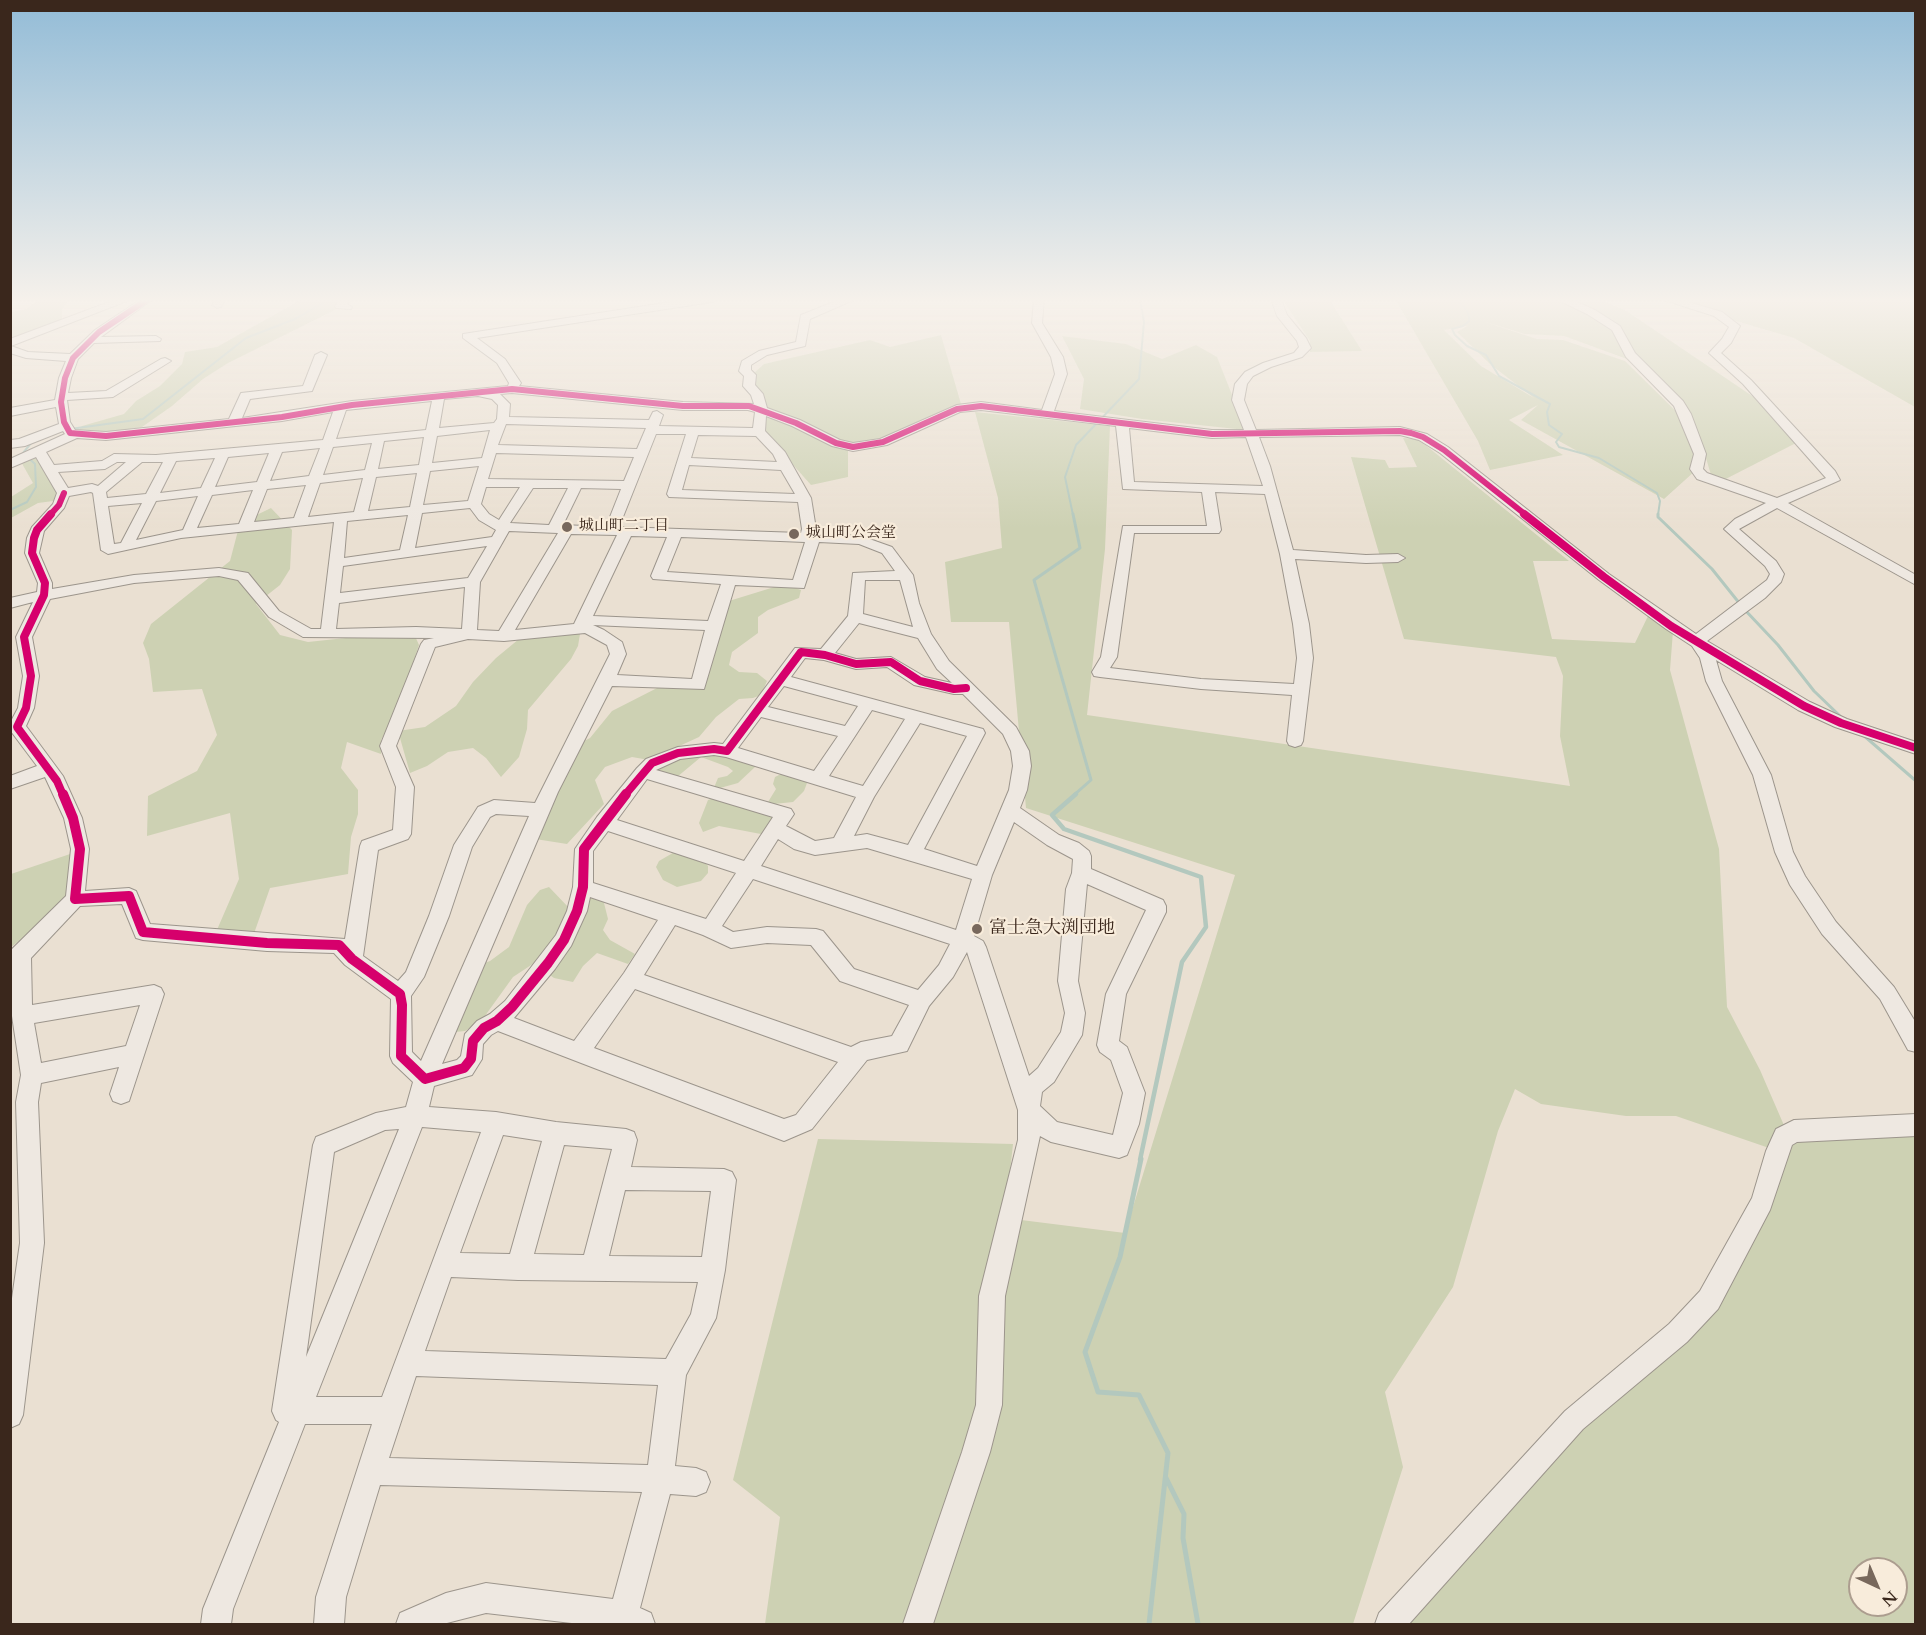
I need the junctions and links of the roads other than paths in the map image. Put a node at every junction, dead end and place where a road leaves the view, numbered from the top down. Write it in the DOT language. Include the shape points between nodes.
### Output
graph roads {
  1 [pos="66,375"];
  2 [pos="141,375"];
  3 [pos="313,375"];
  4 [pos="510,375"];
  5 [pos="750,375"];
  6 [pos="1061,375"];
  7 [pos="1247,375"];
  8 [pos="1650,375"];
  9 [pos="1740,375"];
  10 [pos="512,389"];
  11 [pos="527,389"];
  12 [pos="472,392"];
  13 [pos="440,396"];
  14 [pos="663,403"];
  15 [pos="62,404"];
  16 [pos="504,404"];
  17 [pos="341,407"];
  18 [pos="761,409"];
  19 [pos="1047,413"];
  20 [pos="12,415"];
  21 [pos="44,416"];
  22 [pos="1119,421"];
  23 [pos="234,422"];
  24 [pos="500,423"];
  25 [pos="652,427"];
  26 [pos="69,430"];
  27 [pos="693,430"];
  28 [pos="432,432"];
  29 [pos="759,432"];
  30 [pos="1252,434"];
  31 [pos="379,438"];
  32 [pos="330,442"];
  33 [pos="10,444"];
  34 [pos="277,448"];
  35 [pos="35,451"];
  36 [pos="642,453"];
  37 [pos="223,454"];
  38 [pos="489,455"];
  39 [pos="138,459"];
  40 [pos="171,459"];
  41 [pos="684,461"];
  42 [pos="13,462"];
  43 [pos="784,466"];
  44 [pos="50,469"];
  45 [pos="423,469"];
  46 [pos="371,475"];
  47 [pos="315,478"];
  48 [pos="481,483"];
  49 [pos="529,483"];
  50 [pos="577,484"];
  51 [pos="262,485"];
  52 [pos="628,485"];
  53 [pos="1208,489"];
  54 [pos="1270,490"];
  55 [pos="207,491"];
  56 [pos="64,493"];
  57 [pos="100,497"];
  58 [pos="150,498"];
  59 [pos="804,498"];
  60 [pos="1777,503"];
  61 [pos="474,504"];
  62 [pos="417,510"];
  63 [pos="350,516"];
  64 [pos="299,522"];
  65 [pos="245,527"];
  66 [pos="503,527"];
  67 [pos="561,529"];
  68 [pos="619,531"];
  69 [pos="676,533"];
  70 [pos="188,534"];
  71 [pos="809,538"];
  72 [pos="495,541"];
  73 [pos="126,546"];
  74 [pos="407,552"];
  75 [pos="1287,554"];
  76 [pos="1398,558"];
  77 [pos="336,563"];
  78 [pos="906,575"];
  79 [pos="1916,581"];
  80 [pos="473,582"];
  81 [pos="729,582"];
  82 [pos="44,595"];
  83 [pos="331,599"];
  84 [pos="10,603"];
  85 [pos="855,617"];
  86 [pos="581,624"];
  87 [pos="714,626"];
  88 [pos="328,634"];
  89 [pos="469,634"];
  90 [pos="923,634"];
  91 [pos="504,636"];
  92 [pos="17,639"];
  93 [pos="1697,641"];
  94 [pos="825,655"];
  95 [pos="780,679"];
  96 [pos="608,680"];
  97 [pos="966,688"];
  98 [pos="1302,690"];
  99 [pos="868,704"];
  100 [pos="757,710"];
  101 [pos="915,717"];
  102 [pos="848,733"];
  103 [pos="1295,741"];
  104 [pos="18,742"];
  105 [pos="1916,748"];
  106 [pos="727,752"];
  107 [pos="48,769"];
  108 [pos="643,772"];
  109 [pos="819,778"];
  110 [pos="10,783"];
  111 [pos="867,794"];
  112 [pos="541,810"];
  113 [pos="1010,810"];
  114 [pos="603,822"];
  115 [pos="776,828"];
  116 [pos="841,843"];
  117 [pos="913,853"];
  118 [pos="749,869"];
  119 [pos="1081,873"];
  120 [pos="983,875"];
  121 [pos="583,887"];
  122 [pos="75,899"];
  123 [pos="671,915"];
  124 [pos="710,928"];
  125 [pos="963,940"];
  126 [pos="16,958"];
  127 [pos="352,959"];
  128 [pos="631,979"];
  129 [pos="400,994"];
  130 [pos="922,1000"];
  131 [pos="22,1016"];
  132 [pos="497,1021"];
  133 [pos="1916,1042"];
  134 [pos="579,1052"];
  135 [pos="134,1054"];
  136 [pos="854,1058"];
  137 [pos="32,1075"];
  138 [pos="425,1079"];
  139 [pos="121,1094"];
  140 [pos="1029,1110"];
  141 [pos="414,1116"];
  142 [pos="496,1123"];
  143 [pos="1916,1125"];
  144 [pos="556,1133"];
  145 [pos="617,1178"];
  146 [pos="442,1264"];
  147 [pos="518,1268"];
  148 [pos="593,1269"];
  149 [pos="713,1270"];
  150 [pos="407,1363"];
  151 [pos="672,1372"];
  152 [pos="390,1410"];
  153 [pos="297,1411"];
  154 [pos="10,1415"];
  155 [pos="372,1472"];
  156 [pos="660,1479"];
  157 [pos="696,1482"];
  158 [pos="631,1620"];
  159 [pos="216,1624"];
  160 [pos="329,1624"];
  161 [pos="411,1624"];
  162 [pos="918,1624"];
  163 [pos="1390,1624"];
  1 -- 15 [label="street"];
  2 -- 15 [label="street" via="109,394"];
  3 -- 23 [label="street" via="308,389 245,396"];
  4 -- 10 [label="street" via="515,383"];
  5 -- 18 [label="street" via="749,387 757,393"];
  6 -- 19 [label="street"];
  7 -- 30 [label="street" via="1238,400"];
  8 -- 60 [label="street" via="1686,414 1700,454 1696,469 1702,476"];
  9 -- 60 [label="street" via="1833,480"];
  10 -- 11 [label="street"];
  10 -- 12 [label="street"];
  11 -- 14 [label="street"];
  11 -- 16 [label="street"];
  12 -- 13 [label="street"];
  12 -- 16 [label="street" via="490,394"];
  13 -- 17 [label="street"];
  13 -- 28 [label="street"];
  14 -- 18 [label="street"];
  14 -- 25 [label="street"];
  15 -- 20 [label="street"];
  15 -- 21 [label="street"];
  15 -- 26 [label="street"];
  16 -- 24 [label="street"];
  17 -- 23 [label="street"];
  17 -- 32 [label="street"];
  18 -- 19 [label="street" via="853,447 884,442 968,407"];
  18 -- 29 [label="street"];
  19 -- 22 [label="street"];
  22 -- 30 [label="street" via="1192,433"];
  22 -- 53 [label="street" via="1128,486"];
  23 -- 26 [label="street" via="106,436"];
  24 -- 25 [label="street"];
  24 -- 28 [label="street"];
  24 -- 38 [label="street"];
  25 -- 27 [label="street"];
  25 -- 36 [label="street"];
  26 -- 33 [label="street"];
  26 -- 35 [label="street"];
  27 -- 29 [label="street"];
  27 -- 41 [label="street"];
  28 -- 31 [label="street"];
  28 -- 45 [label="street"];
  29 -- 43 [label="street" via="779,452"];
  30 -- 54 [label="street"];
  30 -- 93 [label="street" via="1400,431 1423,437 1604,577"];
  31 -- 32 [label="street"];
  31 -- 46 [label="street"];
  32 -- 34 [label="street"];
  32 -- 47 [label="street"];
  34 -- 37 [label="street"];
  34 -- 51 [label="street"];
  35 -- 42 [label="street"];
  35 -- 44 [label="street"];
  36 -- 38 [label="street"];
  36 -- 52 [label="street"];
  37 -- 40 [label="street"];
  37 -- 55 [label="street"];
  38 -- 45 [label="street"];
  38 -- 48 [label="street"];
  39 -- 40 [label="street"];
  39 -- 44 [label="street" via="114,458 105,465"];
  39 -- 57 [label="street"];
  40 -- 58 [label="street"];
  41 -- 43 [label="street"];
  41 -- 59 [label="street" via="674,494"];
  43 -- 59 [label="street"];
  44 -- 56 [label="street"];
  45 -- 46 [label="street"];
  45 -- 62 [label="street"];
  46 -- 47 [label="street"];
  46 -- 63 [label="street"];
  47 -- 51 [label="street"];
  47 -- 64 [label="street"];
  48 -- 49 [label="street"];
  48 -- 61 [label="street"];
  49 -- 50 [label="street"];
  49 -- 66 [label="street"];
  50 -- 52 [label="street"];
  50 -- 67 [label="street"];
  51 -- 55 [label="street"];
  51 -- 65 [label="street"];
  52 -- 68 [label="street"];
  53 -- 54 [label="street"];
  53 -- 98 [label="street" via="1214,530 1128,529 1109,657 1100,672"];
  54 -- 75 [label="street"];
  55 -- 58 [label="street"];
  55 -- 70 [label="street"];
  56 -- 57 [label="street" via="92,488"];
  56 -- 82 [label="street" via="34,538 32,553 45,583"];
  57 -- 58 [label="street"];
  57 -- 73 [label="street" via="108,550"];
  58 -- 73 [label="street"];
  59 -- 71 [label="street"];
  60 -- 79 [label="street"];
  60 -- 93 [label="street" via="1731,529 1771,564 1777,574 1774,582"];
  61 -- 62 [label="street"];
  61 -- 66 [label="street" via="484,517"];
  62 -- 63 [label="street"];
  62 -- 74 [label="street"];
  63 -- 64 [label="street"];
  63 -- 77 [label="street"];
  64 -- 65 [label="street"];
  65 -- 70 [label="street"];
  66 -- 67 [label="street"];
  66 -- 72 [label="street"];
  67 -- 68 [label="street"];
  67 -- 91 [label="street"];
  68 -- 69 [label="street"];
  68 -- 86 [label="street"];
  69 -- 71 [label="street"];
  69 -- 81 [label="street" via="658,576"];
  70 -- 73 [label="street"];
  71 -- 78 [label="street" via="861,540 875,545 895,557"];
  71 -- 81 [label="street" via="799,585"];
  72 -- 74 [label="street"];
  72 -- 80 [label="street"];
  74 -- 77 [label="street"];
  75 -- 76 [label="street"];
  75 -- 98 [label="street" via="1305,658"];
  77 -- 83 [label="street"];
  78 -- 85 [label="street" via="858,576"];
  78 -- 90 [label="street"];
  80 -- 83 [label="street"];
  80 -- 89 [label="street"];
  81 -- 87 [label="street"];
  82 -- 84 [label="street"];
  82 -- 88 [label="street" via="134,579 219,572 243,576 274,614 309,634"];
  82 -- 92 [label="street"];
  83 -- 88 [label="street"];
  85 -- 90 [label="street"];
  85 -- 94 [label="street"];
  86 -- 87 [label="street"];
  86 -- 91 [label="street"];
  86 -- 96 [label="street" via="614,642 618,654"];
  87 -- 96 [label="street" via="698,685"];
  88 -- 89 [label="street"];
  89 -- 91 [label="street"];
  89 -- 127 [label="street" via="429,644 394,727 388,746 405,787 402,834 369,846"];
  90 -- 97 [label="street" via="943,665"];
  92 -- 104 [label="street" via="31,676 26,708 17,727"];
  93 -- 105 [label="street" via="1804,706"];
  93 -- 133 [label="street" via="1762,775 1784,852 1797,880 1829,928 1887,993"];
  94 -- 95 [label="street" via="801,652"];
  94 -- 97 [label="street" via="856,664 891,662 920,681"];
  95 -- 99 [label="street"];
  95 -- 100 [label="street"];
  96 -- 112 [label="street"];
  97 -- 113 [label="street" via="1010,731 1020,751 1020,783"];
  98 -- 103 [label="street"];
  99 -- 101 [label="street"];
  99 -- 102 [label="street"];
  100 -- 102 [label="street"];
  100 -- 106 [label="street"];
  101 -- 111 [label="street"];
  101 -- 117 [label="street" via="977,733"];
  102 -- 109 [label="street"];
  104 -- 107 [label="street" via="35,749"];
  106 -- 108 [label="street" via="714,749 678,753 652,763"];
  106 -- 109 [label="street"];
  107 -- 110 [label="street"];
  107 -- 122 [label="street" via="73,818 80,849"];
  108 -- 114 [label="street"];
  108 -- 115 [label="street" via="785,814"];
  109 -- 111 [label="street"];
  111 -- 116 [label="street"];
  112 -- 129 [label="street" via="494,807 484,812 463,845 414,977"];
  112 -- 138 [label="street"];
  113 -- 119 [label="street" via="1082,856"];
  113 -- 120 [label="street"];
  114 -- 118 [label="street"];
  114 -- 121 [label="street" via="584,849"];
  115 -- 116 [label="street" via="815,848"];
  115 -- 118 [label="street"];
  116 -- 117 [label="street" via="867,842"];
  117 -- 120 [label="street"];
  118 -- 124 [label="street"];
  118 -- 125 [label="street"];
  119 -- 140 [label="street" via="1076,889 1068,981 1076,1013 1071,1035 1046,1075 1031,1087"];
  119 -- 140 [label="street" via="1156,906 1116,994 1108,1045 1119,1054 1134,1093 1132,1107 1119,1147 1051,1131"];
  120 -- 125 [label="street"];
  121 -- 123 [label="street"];
  121 -- 132 [label="street" via="578,911 564,940"];
  122 -- 126 [label="street"];
  122 -- 127 [label="street" via="129,896 143,932 267,944 339,945"];
  123 -- 124 [label="street"];
  123 -- 128 [label="street"];
  124 -- 130 [label="street" via="731,940 767,935 816,937 847,975"];
  125 -- 130 [label="street" via="946,971"];
  125 -- 140 [label="street" via="976,947"];
  126 -- 131 [label="street"];
  127 -- 129 [label="street"];
  128 -- 134 [label="street"];
  128 -- 136 [label="street"];
  129 -- 138 [label="street" via="401,1056"];
  130 -- 136 [label="street" via="898,1044 861,1052"];
  131 -- 135 [label="street" via="154,994"];
  131 -- 137 [label="street"];
  132 -- 134 [label="street"];
  132 -- 138 [label="street" via="473,1041 471,1059 464,1068"];
  134 -- 136 [label="street" via="784,1130 804,1122"];
  135 -- 137 [label="street"];
  135 -- 139 [label="street"];
  137 -- 154 [label="street" via="27,1102 32,1243"];
  138 -- 141 [label="street"];
  140 -- 162 [label="street" via="1029,1140 992,1296 988,1406"];
  141 -- 142 [label="street"];
  141 -- 153 [label="street"];
  141 -- 153 [label="street" via="384,1120 324,1145 285,1411"];
  142 -- 144 [label="street"];
  142 -- 146 [label="street"];
  143 -- 163 [label="street" via="1794,1131 1784,1137 1762,1203 1709,1300 1678,1334 1574,1420"];
  144 -- 145 [label="street" via="626,1140"];
  144 -- 147 [label="street"];
  145 -- 148 [label="street"];
  145 -- 149 [label="street" via="724,1180"];
  146 -- 147 [label="street"];
  146 -- 150 [label="street"];
  147 -- 148 [label="street"];
  148 -- 149 [label="street"];
  149 -- 151 [label="street" via="703,1318"];
  150 -- 151 [label="street"];
  150 -- 152 [label="street"];
  151 -- 156 [label="street"];
  152 -- 153 [label="street"];
  152 -- 155 [label="street"];
  153 -- 159 [label="street" via="218,1609"];
  155 -- 156 [label="street"];
  155 -- 160 [label="street" via="331,1597"];
  156 -- 157 [label="street"];
  156 -- 158 [label="street"];
  158 -- 161 [label="street" via="486,1598 446,1608"];
}
